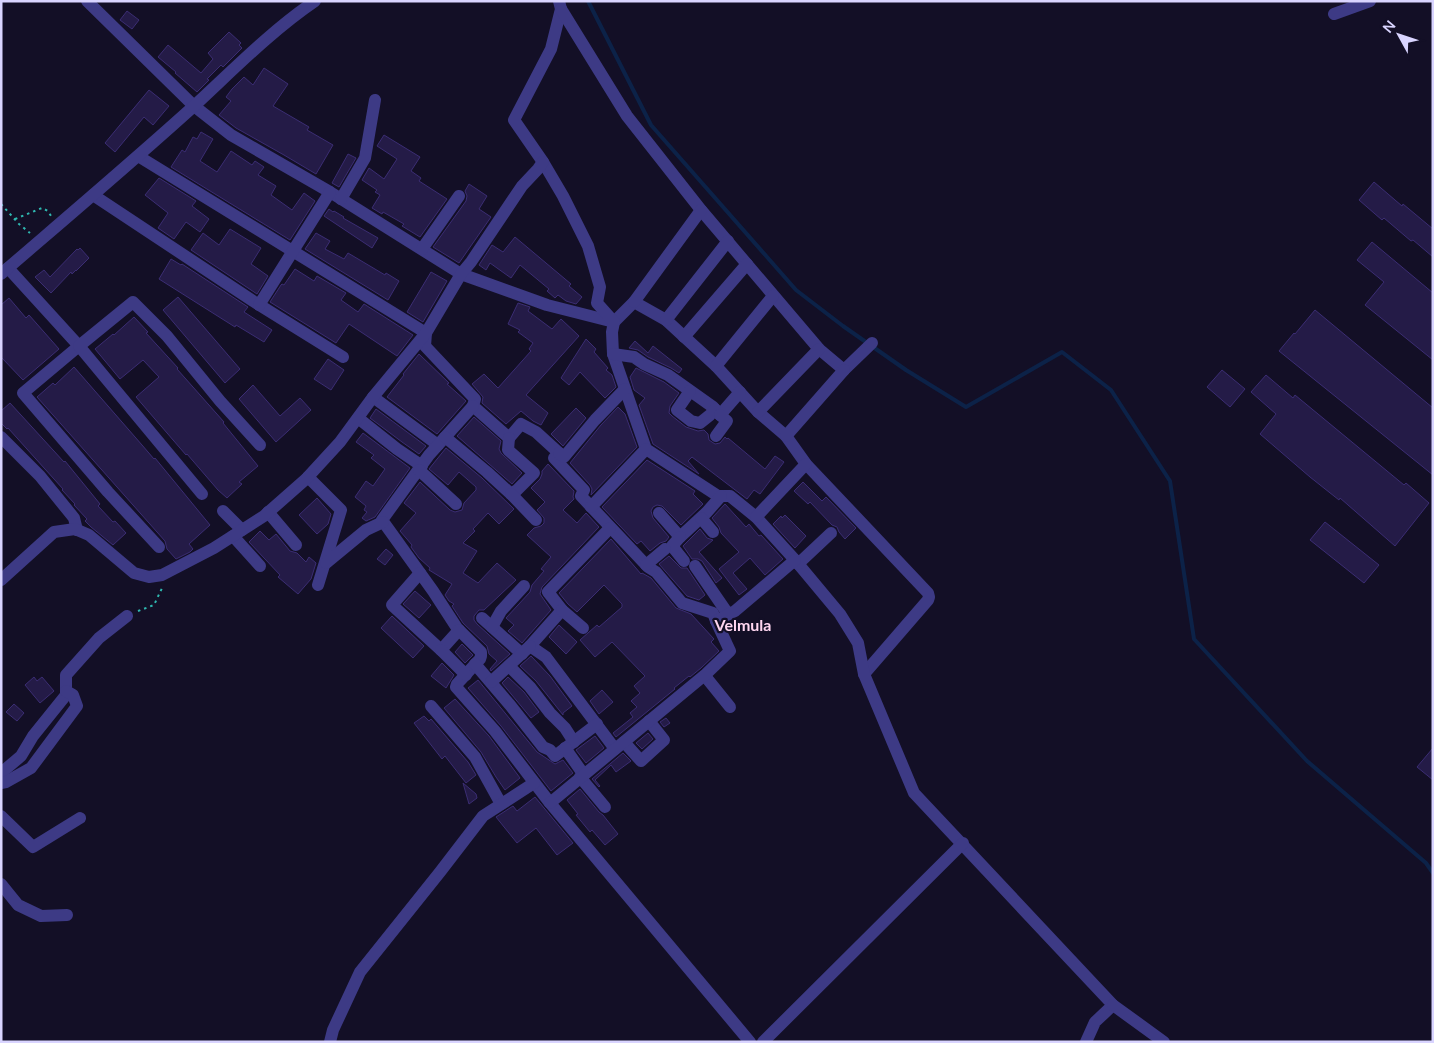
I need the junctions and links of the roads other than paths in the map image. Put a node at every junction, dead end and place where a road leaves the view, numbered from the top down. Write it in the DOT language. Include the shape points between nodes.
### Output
graph roads {
  1 [pos="87,1"];
  2 [pos="315,1"];
  3 [pos="1370,1"];
  4 [pos="560,5"];
  5 [pos="1334,14"];
  6 [pos="375,100"];
  7 [pos="194,106"];
  8 [pos="138,156"];
  9 [pos="543,162"];
  10 [pos="93,195"];
  11 [pos="336,196"];
  12 [pos="459,196"];
  13 [pos="701,210"];
  14 [pos="728,241"];
  15 [pos="422,249"];
  16 [pos="293,252"];
  17 [pos="747,264"];
  18 [pos="5,271"];
  19 [pos="461,274"];
  20 [pos="773,296"];
  21 [pos="634,302"];
  22 [pos="259,305"];
  23 [pos="666,320"];
  24 [pos="614,322"];
  25 [pos="426,333"];
  26 [pos="684,337"];
  27 [pos="872,343"];
  28 [pos="79,346"];
  29 [pos="819,349"];
  30 [pos="613,354"];
  31 [pos="343,357"];
  32 [pos="716,366"];
  33 [pos="844,370"];
  34 [pos="625,389"];
  35 [pos="690,390"];
  36 [pos="740,392"];
  37 [pos="373,397"];
  38 [pos="473,406"];
  39 [pos="717,412"];
  40 [pos="758,412"];
  41 [pos="358,418"];
  42 [pos="716,436"];
  43 [pos="786,436"];
  44 [pos="1,437"];
  45 [pos="509,438"];
  46 [pos="442,441"];
  47 [pos="260,445"];
  48 [pos="646,449"];
  49 [pos="559,453"];
  50 [pos="806,464"];
  51 [pos="420,468"];
  52 [pos="308,477"];
  53 [pos="202,494"];
  54 [pos="511,494"];
  55 [pos="721,496"];
  56 [pos="456,504"];
  57 [pos="591,507"];
  58 [pos="223,511"];
  59 [pos="268,512"];
  60 [pos="659,513"];
  61 [pos="756,517"];
  62 [pos="701,518"];
  63 [pos="536,520"];
  64 [pos="383,522"];
  65 [pos="610,528"];
  66 [pos="77,530"];
  67 [pos="713,532"];
  68 [pos="238,533"];
  69 [pos="831,533"];
  70 [pos="680,537"];
  71 [pos="296,545"];
  72 [pos="158,546"];
  73 [pos="665,549"];
  74 [pos="796,562"];
  75 [pos="326,563"];
  76 [pos="646,565"];
  77 [pos="260,566"];
  78 [pos="420,573"];
  79 [pos="1,580"];
  80 [pos="318,586"];
  81 [pos="524,586"];
  82 [pos="562,610"];
  83 [pos="728,614"];
  84 [pos="127,616"];
  85 [pos="482,618"];
  86 [pos="716,621"];
  87 [pos="492,627"];
  88 [pos="583,628"];
  89 [pos="459,630"];
  90 [pos="442,650"];
  91 [pos="526,650"];
  92 [pos="475,664"];
  93 [pos="508,666"];
  94 [pos="864,674"];
  95 [pos="466,675"];
  96 [pos="705,676"];
  97 [pos="491,682"];
  98 [pos="66,691"];
  99 [pos="431,706"];
  100 [pos="730,707"];
  101 [pos="648,721"];
  102 [pos="597,724"];
  103 [pos="569,745"];
  104 [pos="620,745"];
  105 [pos="1,773"];
  106 [pos="582,776"];
  107 [pos="534,782"];
  108 [pos="1,783"];
  109 [pos="550,803"];
  110 [pos="501,804"];
  111 [pos="605,807"];
  112 [pos="1,816"];
  113 [pos="80,818"];
  114 [pos="963,844"];
  115 [pos="1,884"];
  116 [pos="67,915"];
  117 [pos="1113,1005"];
  118 [pos="330,1042"];
  119 [pos="750,1042"];
  120 [pos="763,1042"];
  121 [pos="1086,1042"];
  122 [pos="1164,1042"];
  1 -- 7 [label="street"];
  2 -- 7 [label="street" via="266,40"];
  3 -- 5 [label="street"];
  4 -- 9 [label="street" via="551,48 514,120"];
  4 -- 13 [label="street" via="627,116"];
  6 -- 11 [label="street" via="364,158"];
  7 -- 8 [label="street"];
  7 -- 11 [label="street" via="231,135"];
  8 -- 10 [label="street"];
  8 -- 16 [label="street"];
  9 -- 19 [label="street" via="522,186"];
  9 -- 24 [label="street" via="588,246 600,286 596,303"];
  10 -- 18 [label="street"];
  10 -- 22 [label="street"];
  11 -- 15 [label="street"];
  11 -- 16 [label="street"];
  12 -- 15 [label="street"];
  13 -- 14 [label="street"];
  13 -- 21 [label="street"];
  14 -- 17 [label="street"];
  14 -- 23 [label="street"];
  15 -- 19 [label="street"];
  16 -- 22 [label="street"];
  16 -- 25 [label="street"];
  17 -- 20 [label="street"];
  17 -- 26 [label="street"];
  18 -- 28 [label="street"];
  19 -- 24 [label="street" via="547,305"];
  19 -- 25 [label="street"];
  20 -- 29 [label="street"];
  20 -- 32 [label="street"];
  21 -- 23 [label="street"];
  21 -- 24 [label="street"];
  22 -- 31 [label="street"];
  23 -- 26 [label="street"];
  24 -- 30 [label="street"];
  25 -- 37 [label="street"];
  25 -- 38 [label="street" via="425,346 475,399"];
  26 -- 32 [label="street"];
  27 -- 33 [label="street"];
  28 -- 47 [label="street" via="133,302 167,336"];
  28 -- 53 [label="street"];
  28 -- 72 [label="street" via="23,394"];
  29 -- 33 [label="street"];
  29 -- 40 [label="street"];
  30 -- 34 [label="street"];
  30 -- 35 [label="street" via="634,357"];
  32 -- 36 [label="street"];
  33 -- 43 [label="street"];
  34 -- 48 [label="street"];
  34 -- 49 [label="street" via="564,458"];
  35 -- 39 [label="street"];
  35 -- 39 [label="street" via="677,410 691,422 700,423"];
  36 -- 39 [label="street"];
  36 -- 40 [label="street"];
  37 -- 41 [label="street"];
  37 -- 46 [label="street"];
  38 -- 45 [label="street"];
  38 -- 46 [label="street"];
  39 -- 42 [label="street" via="728,421"];
  40 -- 43 [label="street"];
  41 -- 51 [label="street"];
  41 -- 52 [label="street"];
  43 -- 50 [label="street"];
  44 -- 66 [label="street" via="40,476 74,518"];
  45 -- 49 [label="street" via="522,424"];
  45 -- 54 [label="street" via="508,450 534,473"];
  46 -- 51 [label="street"];
  46 -- 54 [label="street" via="487,472"];
  48 -- 55 [label="street"];
  48 -- 57 [label="street"];
  49 -- 57 [label="street" via="554,458 584,490 580,496"];
  50 -- 61 [label="street"];
  50 -- 94 [label="street" via="930,597"];
  51 -- 56 [label="street"];
  51 -- 64 [label="street"];
  52 -- 59 [label="street"];
  52 -- 75 [label="street" via="341,510"];
  54 -- 63 [label="street"];
  55 -- 61 [label="street" via="730,496"];
  55 -- 62 [label="street"];
  57 -- 65 [label="street"];
  58 -- 68 [label="street"];
  59 -- 68 [label="street"];
  59 -- 71 [label="street"];
  60 -- 70 [label="street"];
  61 -- 74 [label="street"];
  62 -- 67 [label="street"];
  62 -- 70 [label="street"];
  64 -- 75 [label="street" via="366,530"];
  64 -- 78 [label="street"];
  65 -- 76 [label="street"];
  65 -- 82 [label="street" via="548,592"];
  66 -- 68 [label="street" via="90,535 134,572 149,577 164,574"];
  66 -- 79 [label="street" via="54,532"];
  68 -- 77 [label="street"];
  69 -- 74 [label="street"];
  70 -- 83 [label="street" via="672,546"];
  73 -- 76 [label="street"];
  74 -- 83 [label="street"];
  74 -- 94 [label="street" via="840,614 858,644"];
  75 -- 80 [label="street"];
  76 -- 86 [label="street" via="682,603 713,614"];
  78 -- 89 [label="street"];
  78 -- 90 [label="street" via="392,605"];
  81 -- 87 [label="street" via="501,611"];
  82 -- 88 [label="street"];
  82 -- 91 [label="street"];
  83 -- 86 [label="street"];
  84 -- 98 [label="street" via="99,638 66,675"];
  85 -- 87 [label="street"];
  86 -- 96 [label="street" via="730,650"];
  87 -- 91 [label="street"];
  89 -- 90 [label="street"];
  89 -- 92 [label="street" via="481,652"];
  90 -- 95 [label="street"];
  91 -- 93 [label="street"];
  91 -- 102 [label="street" via="546,657"];
  92 -- 95 [label="street"];
  92 -- 97 [label="street"];
  93 -- 97 [label="street"];
  93 -- 103 [label="street" via="565,728"];
  94 -- 114 [label="street" via="914,793"];
  95 -- 107 [label="street" via="456,688 495,731"];
  96 -- 100 [label="street"];
  96 -- 101 [label="street"];
  97 -- 103 [label="street" via="543,747 555,756"];
  98 -- 105 [label="street" via="21,756"];
  98 -- 108 [label="street" via="73,695 78,706 31,768"];
  99 -- 110 [label="street" via="475,757"];
  101 -- 104 [label="street"];
  101 -- 104 [label="street" via="664,740 640,761"];
  102 -- 103 [label="street"];
  102 -- 104 [label="street"];
  103 -- 106 [label="street"];
  104 -- 106 [label="street"];
  106 -- 109 [label="street"];
  106 -- 111 [label="street"];
  107 -- 109 [label="street"];
  107 -- 110 [label="street"];
  109 -- 119 [label="street"];
  110 -- 118 [label="street" via="483,816 360,972"];
  112 -- 113 [label="street" via="33,847"];
  114 -- 117 [label="street"];
  114 -- 120 [label="street"];
  115 -- 116 [label="street" via="18,905 41,916"];
  117 -- 121 [label="street" via="1096,1022"];
  117 -- 122 [label="street"];
}
